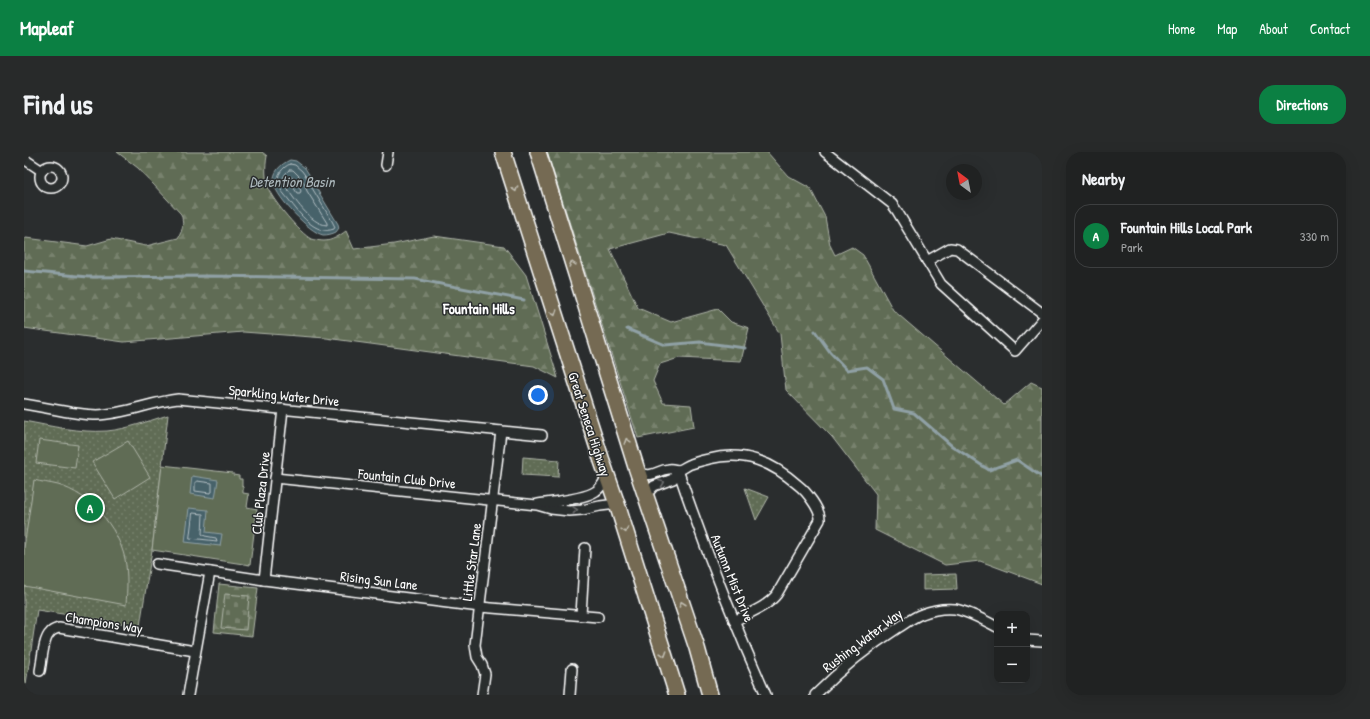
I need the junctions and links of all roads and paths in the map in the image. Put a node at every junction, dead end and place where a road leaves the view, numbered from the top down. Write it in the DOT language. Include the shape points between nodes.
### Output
graph roads {
  1 [pos="388,152"];
  2 [pos="503,152"];
  3 [pos="538,152"];
  4 [pos="825,152"];
  5 [pos="24,160"];
  6 [pos="386,165"];
  7 [pos="42,171"];
  8 [pos="927,261"];
  9 [pos="1042,314"];
  10 [pos="1042,320"];
  11 [pos="24,404"];
  12 [pos="283,409"];
  13 [pos="501,431"];
  14 [pos="542,435"];
  15 [pos="636,467"];
  16 [pos="678,470"];
  17 [pos="607,476"];
  18 [pos="275,478"];
  19 [pos="645,496"];
  20 [pos="493,501"];
  21 [pos="536,504"];
  22 [pos="617,504"];
  23 [pos="586,548"];
  24 [pos="157,564"];
  25 [pos="210,572"];
  26 [pos="264,580"];
  27 [pos="480,607"];
  28 [pos="581,615"];
  29 [pos="598,617"];
  30 [pos="734,620"];
  31 [pos="994,625"];
  32 [pos="1030,640"];
  33 [pos="1042,641"];
  34 [pos="195,651"];
  35 [pos="572,669"];
  36 [pos="40,671"];
  37 [pos="188,695"];
  38 [pos="482,695"];
  39 [pos="570,695"];
  40 [pos="677,695"];
  41 [pos="710,695"];
  42 [pos="766,695"];
  43 [pos="815,695"];
  1 -- 6 [label="street"];
  2 -- 17 [label="main road, Great Seneca Highway, one-way"];
  15 -- 3 [label="main road, one-way"];
  4 -- 8 [label="street" via="892,204"];
  5 -- 7 [label="street"];
  8 -- 9 [label="street" via="950,248 957,249"];
  8 -- 10 [label="street" via="941,284 1015,351"];
  11 -- 12 [label="street, Sparkling Water Drive" via="97,415 178,399"];
  12 -- 13 [label="street, Sparkling Water Drive"];
  12 -- 18 [label="street, Club Plaza Drive"];
  13 -- 14 [label="street, Sparkling Water Drive"];
  13 -- 20 [label="street, Little Star Lane"];
  15 -- 16 [label="street" via="640,473 650,475 669,468"];
  15 -- 19 [label="main road"];
  19 -- 16 [label="street, one-way" via="654,486 673,479"];
  16 -- 30 [label="street, Autumn Mist Drive"];
  16 -- 30 [label="street" via="703,460 726,456 761,460 779,469 802,488 820,515 820,520 778,594 766,604"];
  17 -- 21 [label="street, Fountain Club Drive" via="596,492"];
  17 -- 22 [label="main road, Great Seneca Highway"];
  18 -- 20 [label="street, Fountain Club Drive"];
  18 -- 26 [label="street, Club Plaza Drive"];
  41 -- 19 [label="main road, one-way"];
  20 -- 21 [label="street, Fountain Club Drive"];
  20 -- 27 [label="street, Little Star Lane"];
  21 -- 22 [label="street, Fountain Club Drive, one-way" via="568,511"];
  22 -- 40 [label="main road, Great Seneca Highway, one-way"];
  23 -- 28 [label="street"];
  24 -- 25 [label="street, Rising Sun Lane"];
  25 -- 26 [label="street, Rising Sun Lane"];
  25 -- 34 [label="street"];
  26 -- 27 [label="street, Rising Sun Lane"];
  27 -- 28 [label="street, Rising Sun Lane"];
  27 -- 38 [label="street, Little Star Lane" via="475,645 477,657 485,674"];
  28 -- 29 [label="street, Rising Sun Lane"];
  30 -- 42 [label="street, Autumn Mist Drive"];
  31 -- 43 [label="street, Rushing Water Way" via="955,609 920,614 888,634 832,678"];
  32 -- 33 [label="street"];
  34 -- 36 [label="street, Champions Way" via="59,628 50,632 48,636"];
  34 -- 37 [label="street"];
  35 -- 39 [label="street"];
}
